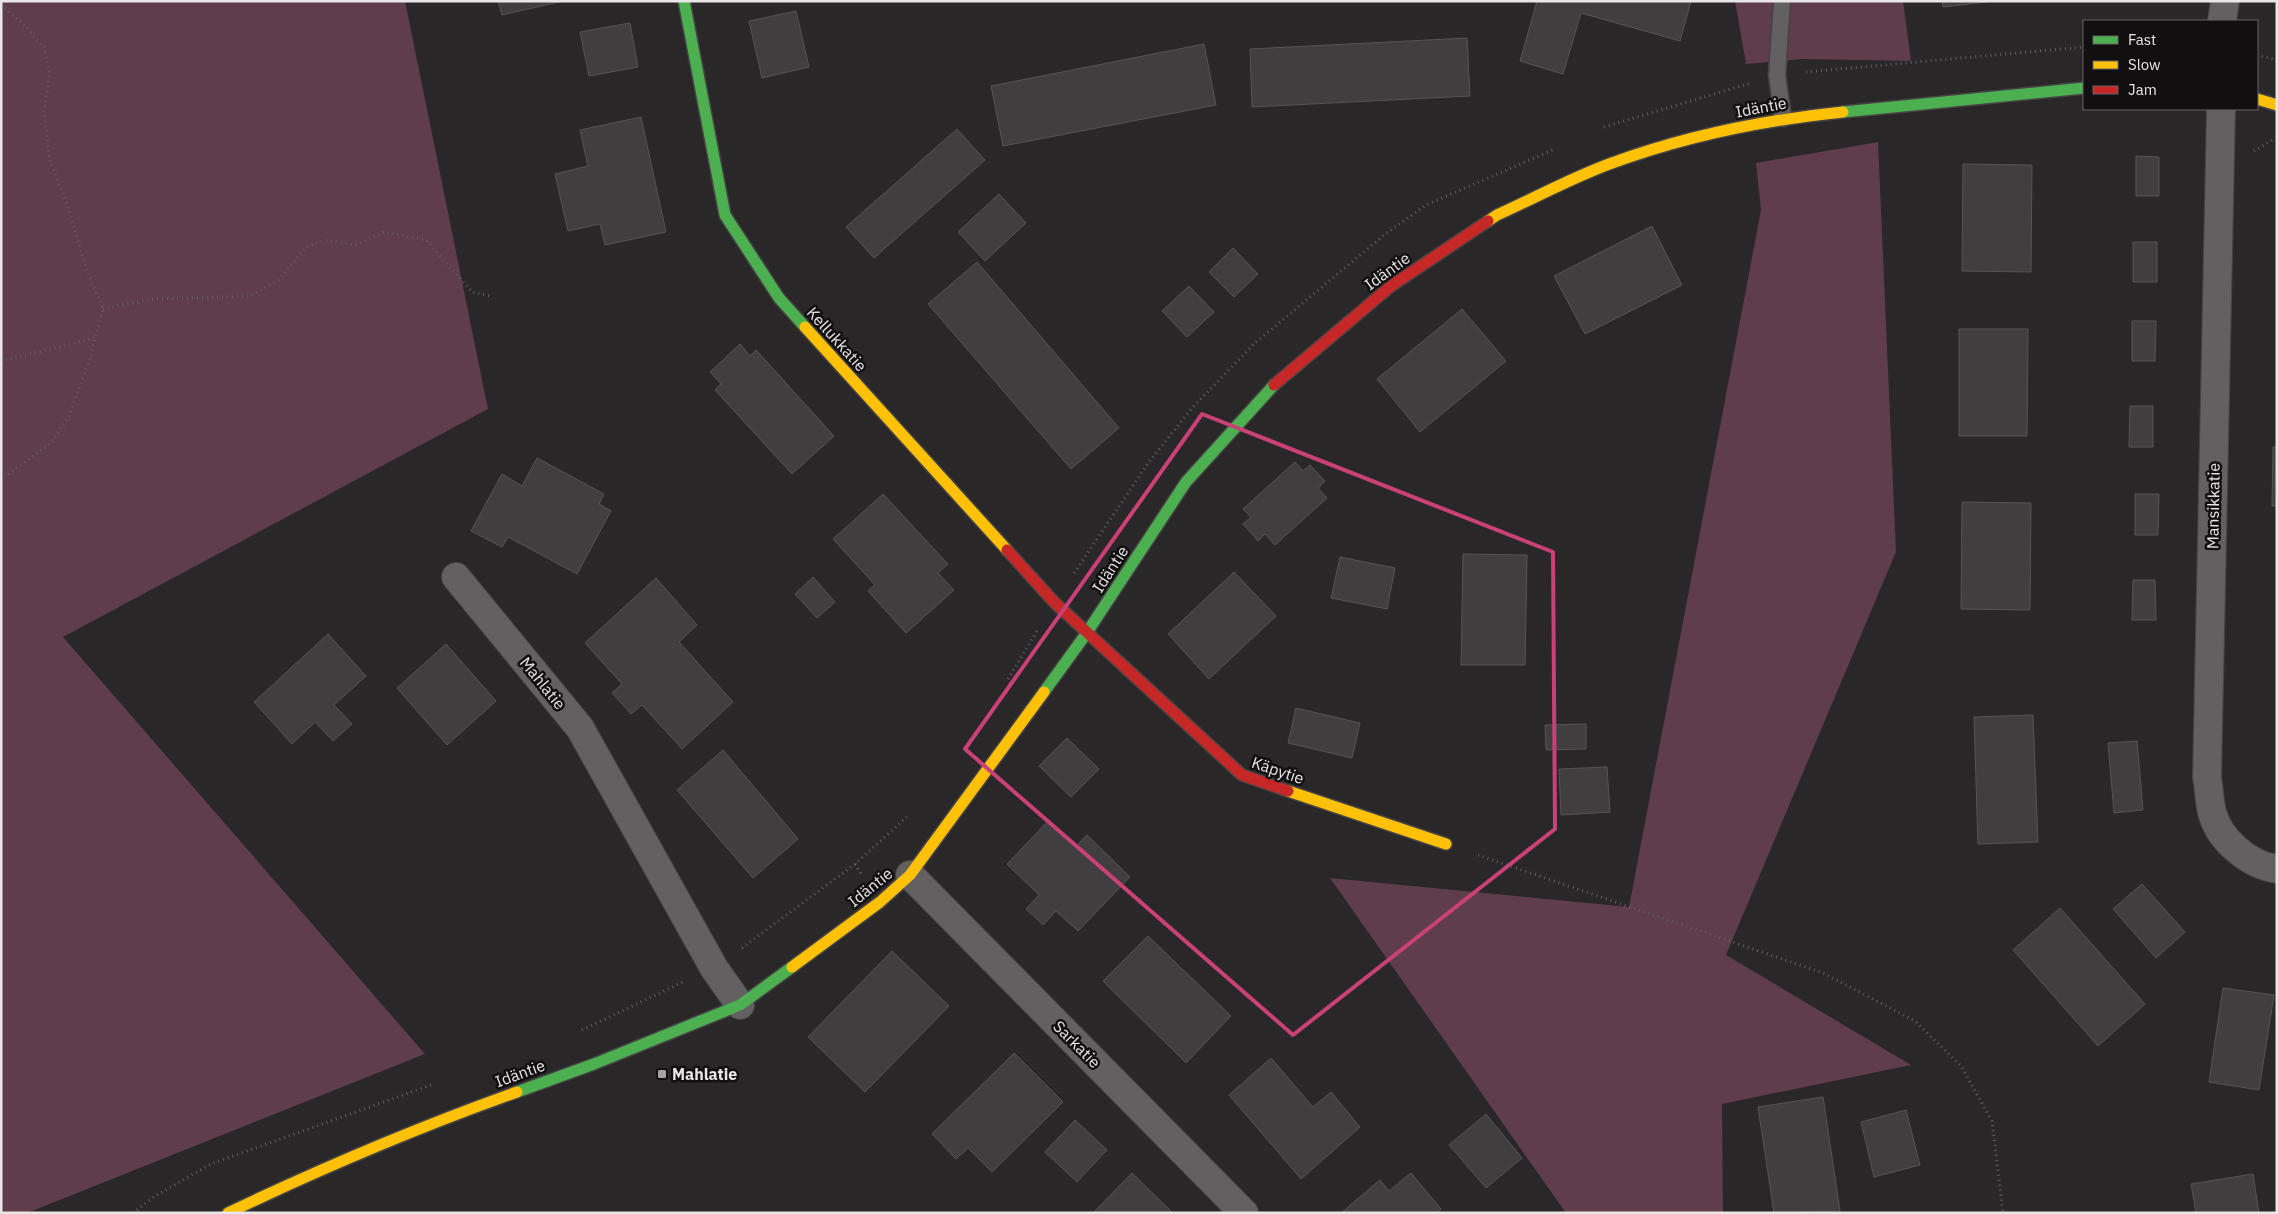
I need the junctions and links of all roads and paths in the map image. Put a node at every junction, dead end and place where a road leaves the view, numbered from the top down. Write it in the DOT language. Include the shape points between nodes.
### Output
graph roads {
  1 [pos="4,1"];
  2 [pos="684,1"];
  3 [pos="1782,1"];
  4 [pos="2225,1"];
  5 [pos="1,5"];
  6 [pos="2222,20"];
  7 [pos="2258,54"];
  8 [pos="2277,60"];
  9 [pos="2083,88"];
  10 [pos="2258,99"];
  11 [pos="2277,106"];
  12 [pos="2220,110"];
  13 [pos="1783,118"];
  14 [pos="490,296"];
  15 [pos="103,308"];
  16 [pos="95,338"];
  17 [pos="1,361"];
  18 [pos="8,474"];
  19 [pos="456,576"];
  20 [pos="1086,634"];
  21 [pos="1446,844"];
  22 [pos="2277,869"];
  23 [pos="910,875"];
  24 [pos="740,1005"];
  25 [pos="228,1213"];
  26 [pos="1244,1213"];
  27 [pos="2003,1213"];
  1 -- 5 [label="path"];
  2 -- 20 [label="street, Kellukkatie" via="725,215 778,298"];
  3 -- 13 [label="lane" via="1777,75"];
  4 -- 6 [label="street"];
  5 -- 15 [label="path" via="44,47 50,76 44,110 50,161"];
  7 -- 8 [label="path"];
  9 -- 13 [label="street, Idäntie"];
  10 -- 11 [label="street"];
  12 -- 22 [label="street, Mansikkatie" via="2207,776 2212,814 2225,837 2247,858"];
  13 -- 20 [label="street, Idäntie" via="1696,137 1611,163 1497,215 1391,286 1265,392 1186,482"];
  14 -- 15 [label="path" via="472,292 426,240 384,232 356,245 325,240 306,247 279,280 250,296 152,300"];
  15 -- 16 [label="path"];
  16 -- 17 [label="path"];
  16 -- 18 [label="path" via="69,416 50,443"];
  19 -- 24 [label="street, Mahlatie" via="580,728 714,968"];
  20 -- 21 [label="street, Käpytie" via="1242,775"];
  20 -- 23 [label="street, Idäntie"];
  21 -- 27 [label="path" via="1823,974 1915,1022 1961,1066 1992,1121"];
  23 -- 24 [label="street, Idäntie" via="880,902"];
  23 -- 26 [label="street, Sarkatie"];
  24 -- 25 [label="street, Idäntie" via="594,1064 455,1114"];
}
